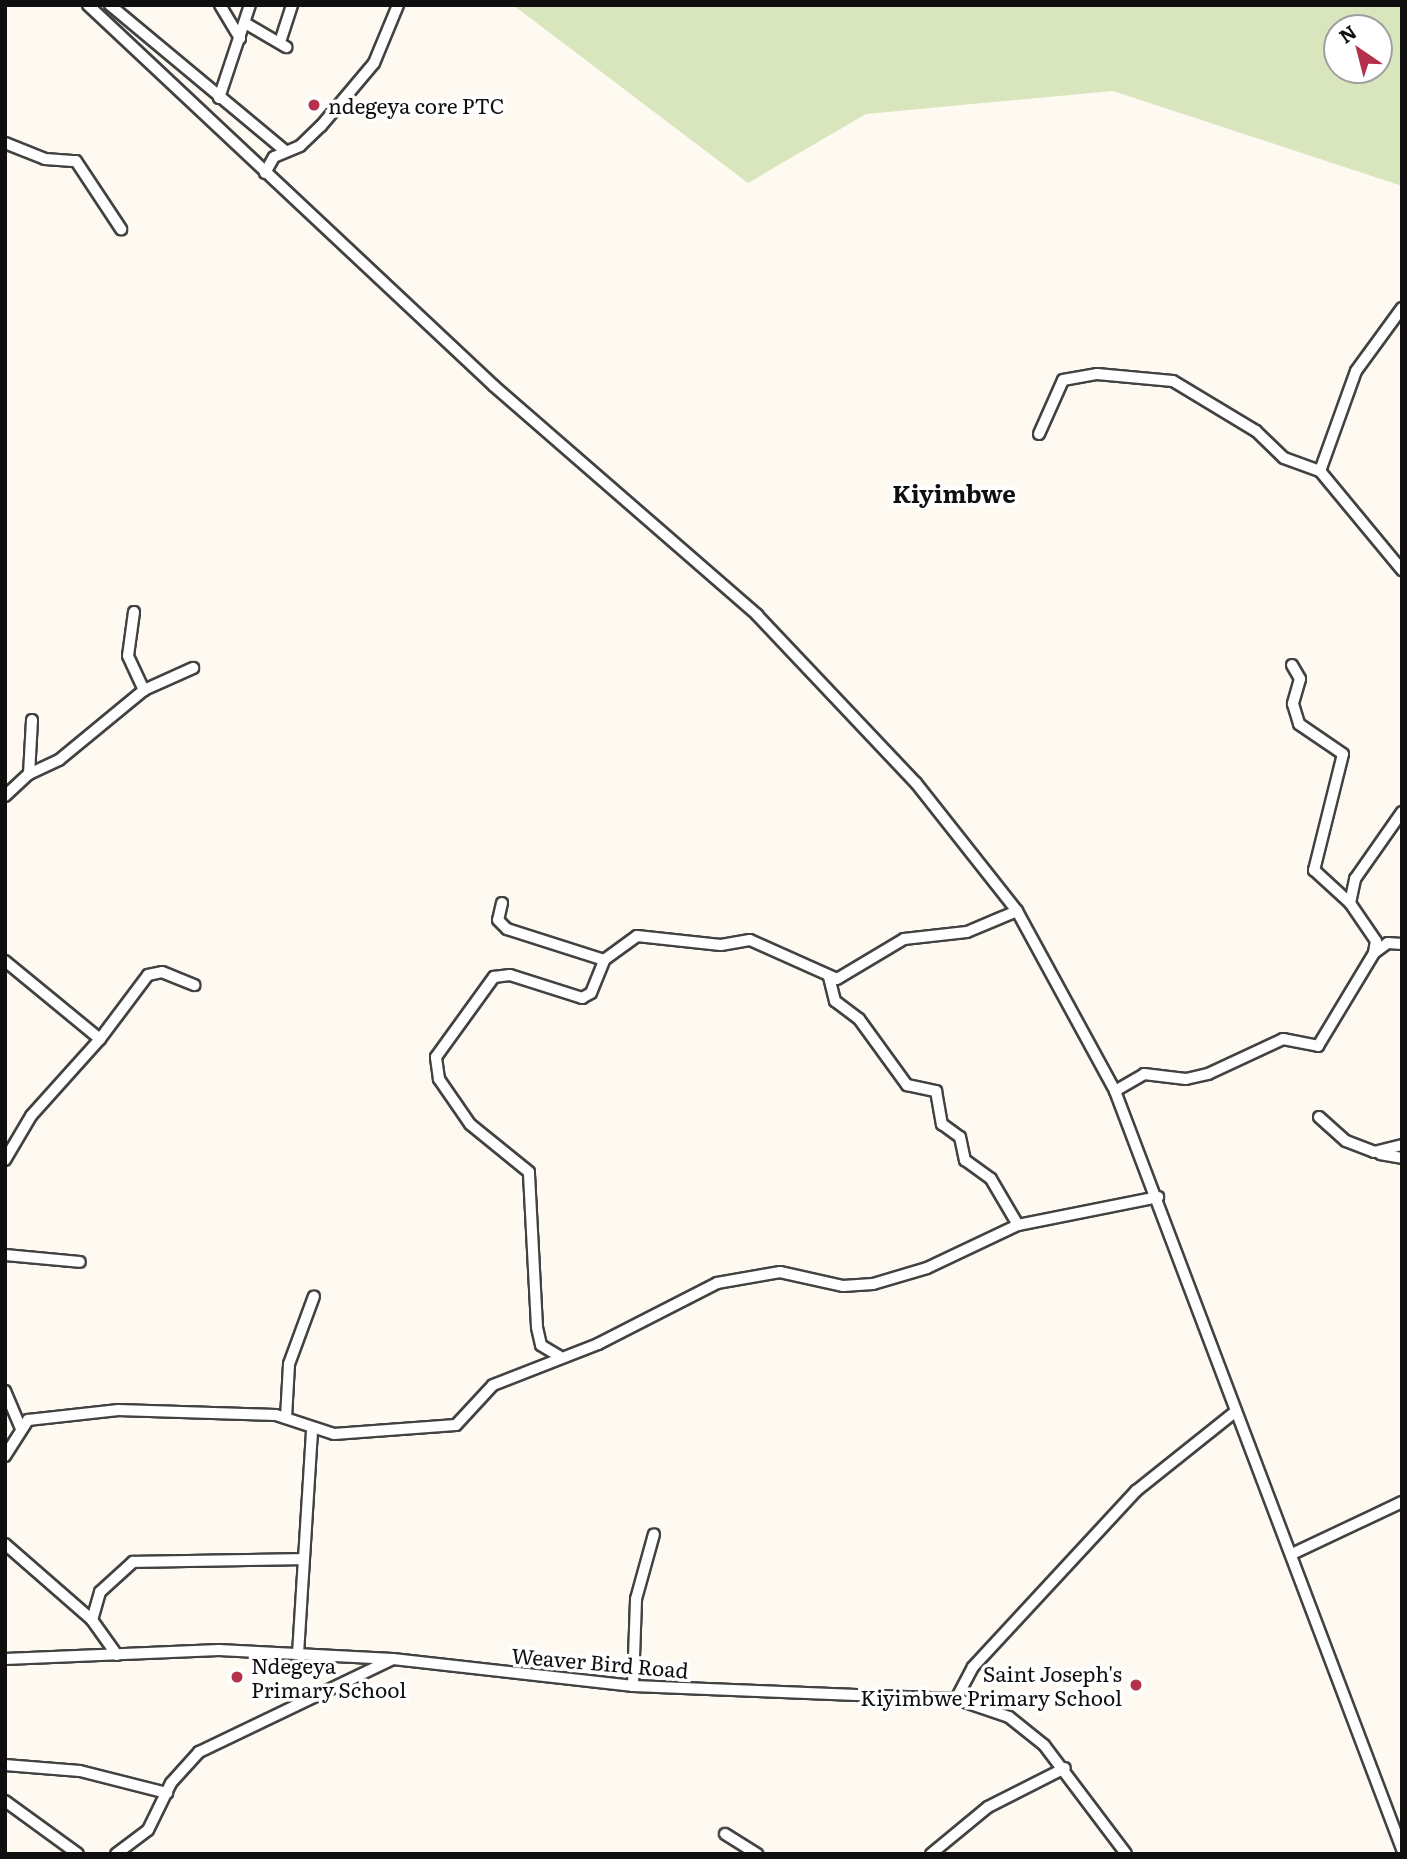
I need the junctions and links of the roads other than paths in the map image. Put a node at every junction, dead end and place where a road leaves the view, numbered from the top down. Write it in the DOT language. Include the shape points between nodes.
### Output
graph roads {
  1 [pos="88,5"];
  2 [pos="110,5"];
  3 [pos="220,5"];
  4 [pos="250,5"];
  5 [pos="292,5"];
  6 [pos="398,5"];
  7 [pos="246,23"];
  8 [pos="240,38"];
  9 [pos="219,98"];
  10 [pos="5,143"];
  11 [pos="285,151"];
  12 [pos="265,173"];
  13 [pos="121,229"];
  14 [pos="1402,308"];
  15 [pos="1040,434"];
  16 [pos="1320,471"];
  17 [pos="1402,570"];
  18 [pos="134,612"];
  19 [pos="1292,665"];
  20 [pos="193,668"];
  21 [pos="144,691"];
  22 [pos="32,720"];
  23 [pos="29,774"];
  24 [pos="5,796"];
  25 [pos="1402,813"];
  26 [pos="502,903"];
  27 [pos="1350,903"];
  28 [pos="1017,911"];
  29 [pos="1402,944"];
  30 [pos="1374,953"];
  31 [pos="604,960"];
  32 [pos="5,961"];
  33 [pos="829,977"];
  34 [pos="195,985"];
  35 [pos="100,1039"];
  36 [pos="1115,1091"];
  37 [pos="1320,1117"];
  38 [pos="1402,1145"];
  39 [pos="1374,1153"];
  40 [pos="1402,1158"];
  41 [pos="5,1160"];
  42 [pos="1158,1197"];
  43 [pos="1018,1225"];
  44 [pos="5,1255"];
  45 [pos="80,1262"];
  46 [pos="314,1296"];
  47 [pos="559,1356"];
  48 [pos="5,1391"];
  49 [pos="1235,1412"];
  50 [pos="286,1418"];
  51 [pos="20,1427"];
  52 [pos="312,1430"];
  53 [pos="5,1456"];
  54 [pos="1402,1503"];
  55 [pos="654,1534"];
  56 [pos="5,1544"];
  57 [pos="1292,1554"];
  58 [pos="303,1559"];
  59 [pos="92,1620"];
  60 [pos="298,1654"];
  61 [pos="117,1655"];
  62 [pos="5,1659"];
  63 [pos="393,1659"];
  64 [pos="633,1686"];
  65 [pos="956,1699"];
  66 [pos="5,1765"];
  67 [pos="1065,1768"];
  68 [pos="167,1793"];
  69 [pos="5,1801"];
  70 [pos="725,1834"];
  71 [pos="1402,1849"];
  72 [pos="78,1854"];
  73 [pos="116,1854"];
  74 [pos="757,1854"];
  75 [pos="932,1854"];
  76 [pos="1126,1854"];
  1 -- 12 [label="street"];
  2 -- 9 [label="street"];
  3 -- 8 [label="street"];
  4 -- 7 [label="street"];
  5 -- 7 [label="street" via="283,43"];
  6 -- 11 [label="street" via="374,64 321,126"];
  7 -- 8 [label="street"];
  8 -- 9 [label="street" via="221,76"];
  9 -- 11 [label="street"];
  10 -- 13 [label="street" via="45,159 76,161"];
  11 -- 12 [label="street"];
  12 -- 28 [label="street" via="757,615 916,783"];
  14 -- 16 [label="street" via="1356,371"];
  15 -- 16 [label="street" via="1063,380 1141,377 1172,381 1256,431 1284,458"];
  16 -- 17 [label="street"];
  18 -- 21 [label="street" via="128,656"];
  19 -- 27 [label="street" via="1300,679 1293,704 1299,724 1343,754 1314,870"];
  20 -- 21 [label="street"];
  21 -- 23 [label="street" via="59,760"];
  22 -- 23 [label="street"];
  23 -- 24 [label="street"];
  25 -- 27 [label="street" via="1355,878"];
  26 -- 31 [label="street" via="498,920 507,929"];
  27 -- 30 [label="street" via="1376,941"];
  28 -- 33 [label="street" via="943,938 904,939 842,978"];
  28 -- 36 [label="street"];
  29 -- 30 [label="street" via="1388,943"];
  30 -- 36 [label="street" via="1318,1046 1283,1039 1208,1074 1186,1079 1144,1074"];
  31 -- 33 [label="street" via="637,936 721,945 750,940"];
  31 -- 47 [label="street" via="591,993 582,998 510,975 494,977 436,1057 439,1079 470,1124 528,1172 537,1327 541,1345"];
  32 -- 35 [label="street"];
  33 -- 43 [label="street" via="835,1001 859,1019 906,1085 936,1091 942,1124 960,1137 965,1160 991,1179"];
  34 -- 35 [label="street" via="162,972 148,975"];
  35 -- 41 [label="street" via="31,1116"];
  36 -- 42 [label="street"];
  37 -- 39 [label="street" via="1346,1141"];
  38 -- 39 [label="street"];
  39 -- 40 [label="street"];
  42 -- 43 [label="street"];
  42 -- 49 [label="street"];
  43 -- 47 [label="street" via="927,1268 873,1284 843,1286 780,1272 717,1283 640,1324"];
  44 -- 45 [label="street"];
  46 -- 50 [label="street" via="289,1364"];
  47 -- 52 [label="street" via="493,1385 456,1425 334,1434"];
  48 -- 51 [label="street"];
  49 -- 57 [label="street"];
  49 -- 65 [label="street" via="1136,1491 972,1667"];
  50 -- 51 [label="street" via="118,1410 40,1417"];
  50 -- 52 [label="street"];
  51 -- 53 [label="street"];
  52 -- 58 [label="street"];
  54 -- 57 [label="street"];
  55 -- 64 [label="street" via="636,1599"];
  56 -- 59 [label="street"];
  57 -- 71 [label="street"];
  58 -- 59 [label="street" via="133,1562 100,1592"];
  58 -- 60 [label="street"];
  59 -- 61 [label="street"];
  60 -- 61 [label="street, Weaver Bird Road"];
  60 -- 63 [label="street, Weaver Bird Road"];
  61 -- 62 [label="street, Weaver Bird Road"];
  63 -- 64 [label="street, Weaver Bird Road"];
  63 -- 68 [label="street" via="200,1752"];
  64 -- 65 [label="street, Weaver Bird Road"];
  65 -- 67 [label="street, Weaver Bird Road" via="1009,1717"];
  66 -- 68 [label="street" via="80,1770"];
  67 -- 75 [label="street" via="988,1807"];
  67 -- 76 [label="street, Weaver Bird Road"];
  68 -- 73 [label="street" via="148,1830"];
  69 -- 72 [label="street"];
  70 -- 74 [label="street"];
}
